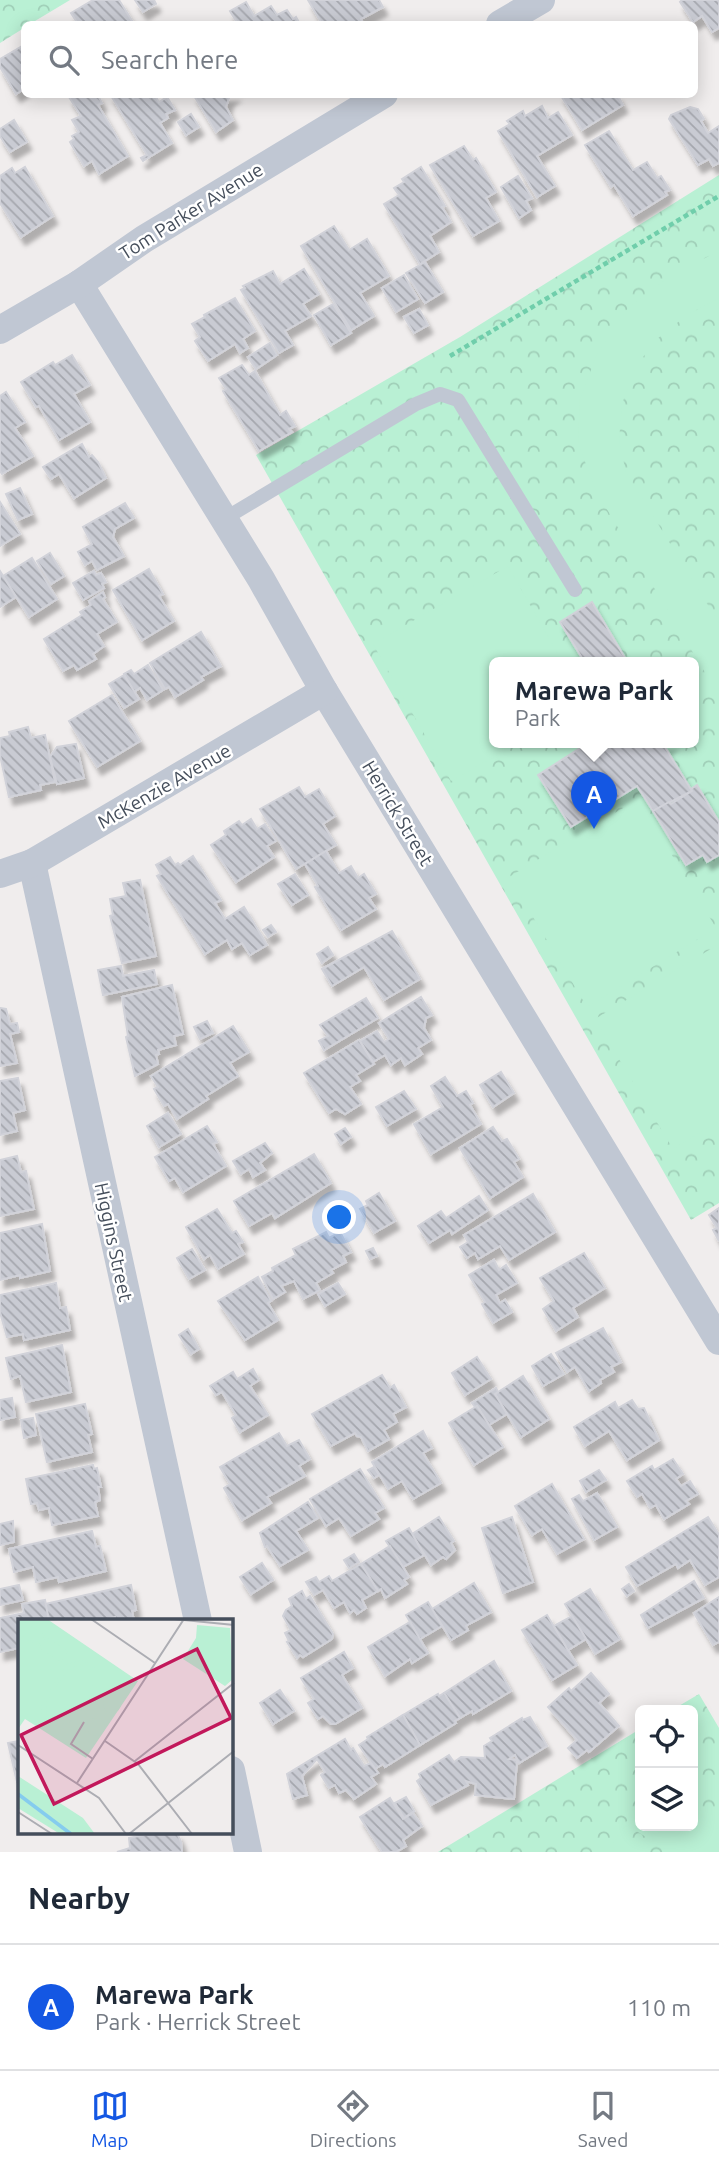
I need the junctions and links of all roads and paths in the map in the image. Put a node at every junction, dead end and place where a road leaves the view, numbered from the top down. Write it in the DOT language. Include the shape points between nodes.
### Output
graph roads {
  1 [pos="541,0"];
  2 [pos="505,21"];
  3 [pos="377,98"];
  4 [pos="719,196"];
  5 [pos="79,284"];
  6 [pos="0,330"];
  7 [pos="450,356"];
  8 [pos="224,519"];
  9 [pos="575,590"];
  10 [pos="324,691"];
  11 [pos="32,863"];
  12 [pos="0,874"];
  13 [pos="719,1341"];
  14 [pos="198,1619"];
  15 [pos="233,1780"];
  16 [pos="248,1852"];
  1 -- 2 [label="street"];
  3 -- 5 [label="street, Tom Parker Avenue" via="144,239"];
  4 -- 7 [label="path"];
  5 -- 6 [label="street, Tom Parker Avenue"];
  5 -- 8 [label="street, Herrick Street"];
  8 -- 9 [label="lane" via="415,404 440,394 458,400"];
  8 -- 10 [label="street, Herrick Street"];
  10 -- 11 [label="street, McKenzie Avenue"];
  10 -- 13 [label="street, Herrick Street"];
  11 -- 12 [label="street, McKenzie Avenue"];
  11 -- 14 [label="street, Higgins Street"];
  15 -- 16 [label="street"];
}
